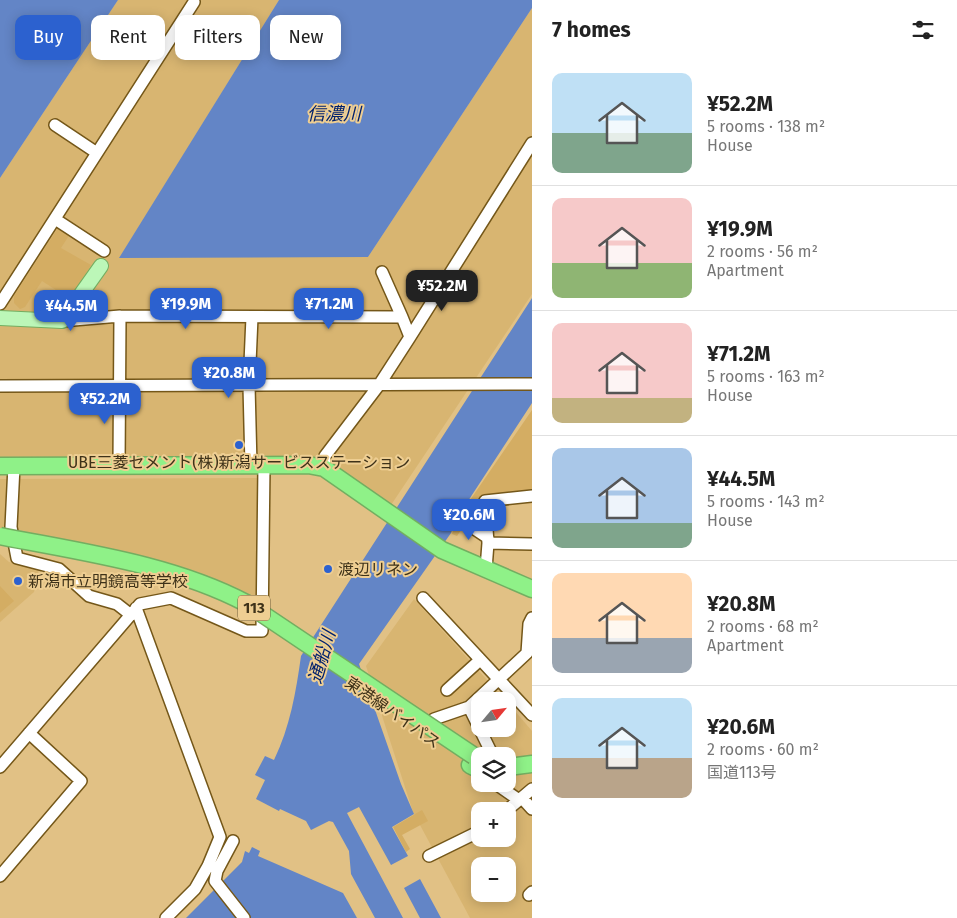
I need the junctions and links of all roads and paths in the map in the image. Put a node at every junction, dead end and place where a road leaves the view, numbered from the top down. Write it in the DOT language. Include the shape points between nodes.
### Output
graph roads {
  1 [pos="194,2"];
  2 [pos="55,125"];
  3 [pos="532,143"];
  4 [pos="97,153"];
  5 [pos="56,219"];
  6 [pos="104,251"];
  7 [pos="101,266"];
  8 [pos="382,272"];
  9 [pos="0,304"];
  10 [pos="120,316"];
  11 [pos="252,317"];
  12 [pos="402,317"];
  13 [pos="0,318"];
  14 [pos="62,321"];
  15 [pos="410,337"];
  16 [pos="532,384"];
  17 [pos="119,385"];
  18 [pos="378,385"];
  19 [pos="0,386"];
  20 [pos="249,386"];
  21 [pos="119,465"];
  22 [pos="7,466"];
  23 [pos="257,466"];
  24 [pos="324,468"];
  25 [pos="532,496"];
  26 [pos="464,522"];
  27 [pos="0,536"];
  28 [pos="488,540"];
  29 [pos="0,542"];
  30 [pos="532,544"];
  31 [pos="486,569"];
  32 [pos="532,589"];
  33 [pos="423,598"];
  34 [pos="133,612"];
  35 [pos="532,618"];
  36 [pos="480,660"];
  37 [pos="499,680"];
  38 [pos="447,690"];
  39 [pos="469,707"];
  40 [pos="532,715"];
  41 [pos="434,719"];
  42 [pos="29,733"];
  43 [pos="489,747"];
  44 [pos="471,760"];
  45 [pos="471,760"];
  46 [pos="532,764"];
  47 [pos="516,766"];
  48 [pos="0,767"];
  49 [pos="532,775"];
  50 [pos="516,777"];
  51 [pos="532,789"];
  52 [pos="509,792"];
  53 [pos="520,799"];
  54 [pos="516,802"];
  55 [pos="532,809"];
  56 [pos="471,835"];
  57 [pos="233,841"];
  58 [pos="429,856"];
  59 [pos="0,876"];
  60 [pos="166,918"];
  61 [pos="244,918"];
  1 -- 4 [label="street"];
  2 -- 4 [label="street"];
  3 -- 15 [label="street"];
  4 -- 5 [label="street"];
  5 -- 6 [label="street"];
  5 -- 9 [label="street"];
  7 -- 14 [label="main road"];
  8 -- 12 [label="street"];
  10 -- 11 [label="street"];
  10 -- 14 [label="street"];
  10 -- 17 [label="street"];
  11 -- 12 [label="street"];
  11 -- 20 [label="street"];
  12 -- 15 [label="street"];
  13 -- 14 [label="main road"];
  15 -- 18 [label="street"];
  16 -- 18 [label="street"];
  17 -- 19 [label="street"];
  17 -- 20 [label="street"];
  17 -- 21 [label="street"];
  18 -- 20 [label="street"];
  18 -- 24 [label="street" via="325,456"];
  20 -- 23 [label="street"];
  21 -- 22 [label="highway"];
  21 -- 23 [label="highway"];
  22 -- 34 [label="street" via="11,527 17,558 59,569 89,596"];
  23 -- 24 [label="highway" via="308,465"];
  23 -- 34 [label="street" via="262,631 246,631 171,598 140,604"];
  24 -- 31 [label="highway" via="442,550"];
  25 -- 28 [label="street" via="485,501"];
  26 -- 28 [label="street"];
  27 -- 44 [label="highway, 東港線バイパス / 113, bridge" via="183,576 214,587 260,612"];
  28 -- 30 [label="street"];
  28 -- 31 [label="street"];
  29 -- 45 [label="highway, 東港線バイパス / 113" via="182,582 213,594"];
  31 -- 32 [label="highway"];
  33 -- 36 [label="street"];
  34 -- 42 [label="street"];
  34 -- 60 [label="street" via="220,837 195,889"];
  35 -- 37 [label="street" via="527,653"];
  36 -- 37 [label="street"];
  36 -- 38 [label="street"];
  37 -- 39 [label="street"];
  37 -- 40 [label="street"];
  39 -- 41 [label="street"];
  39 -- 43 [label="street"];
  42 -- 48 [label="street"];
  42 -- 59 [label="street" via="80,781"];
  46 -- 47 [label="highway"];
  49 -- 50 [label="highway"];
  51 -- 53 [label="street"];
  52 -- 53 [label="street"];
  53 -- 54 [label="street"];
  53 -- 55 [label="street"];
  56 -- 58 [label="street"];
  57 -- 61 [label="street" via="215,877"];
}
